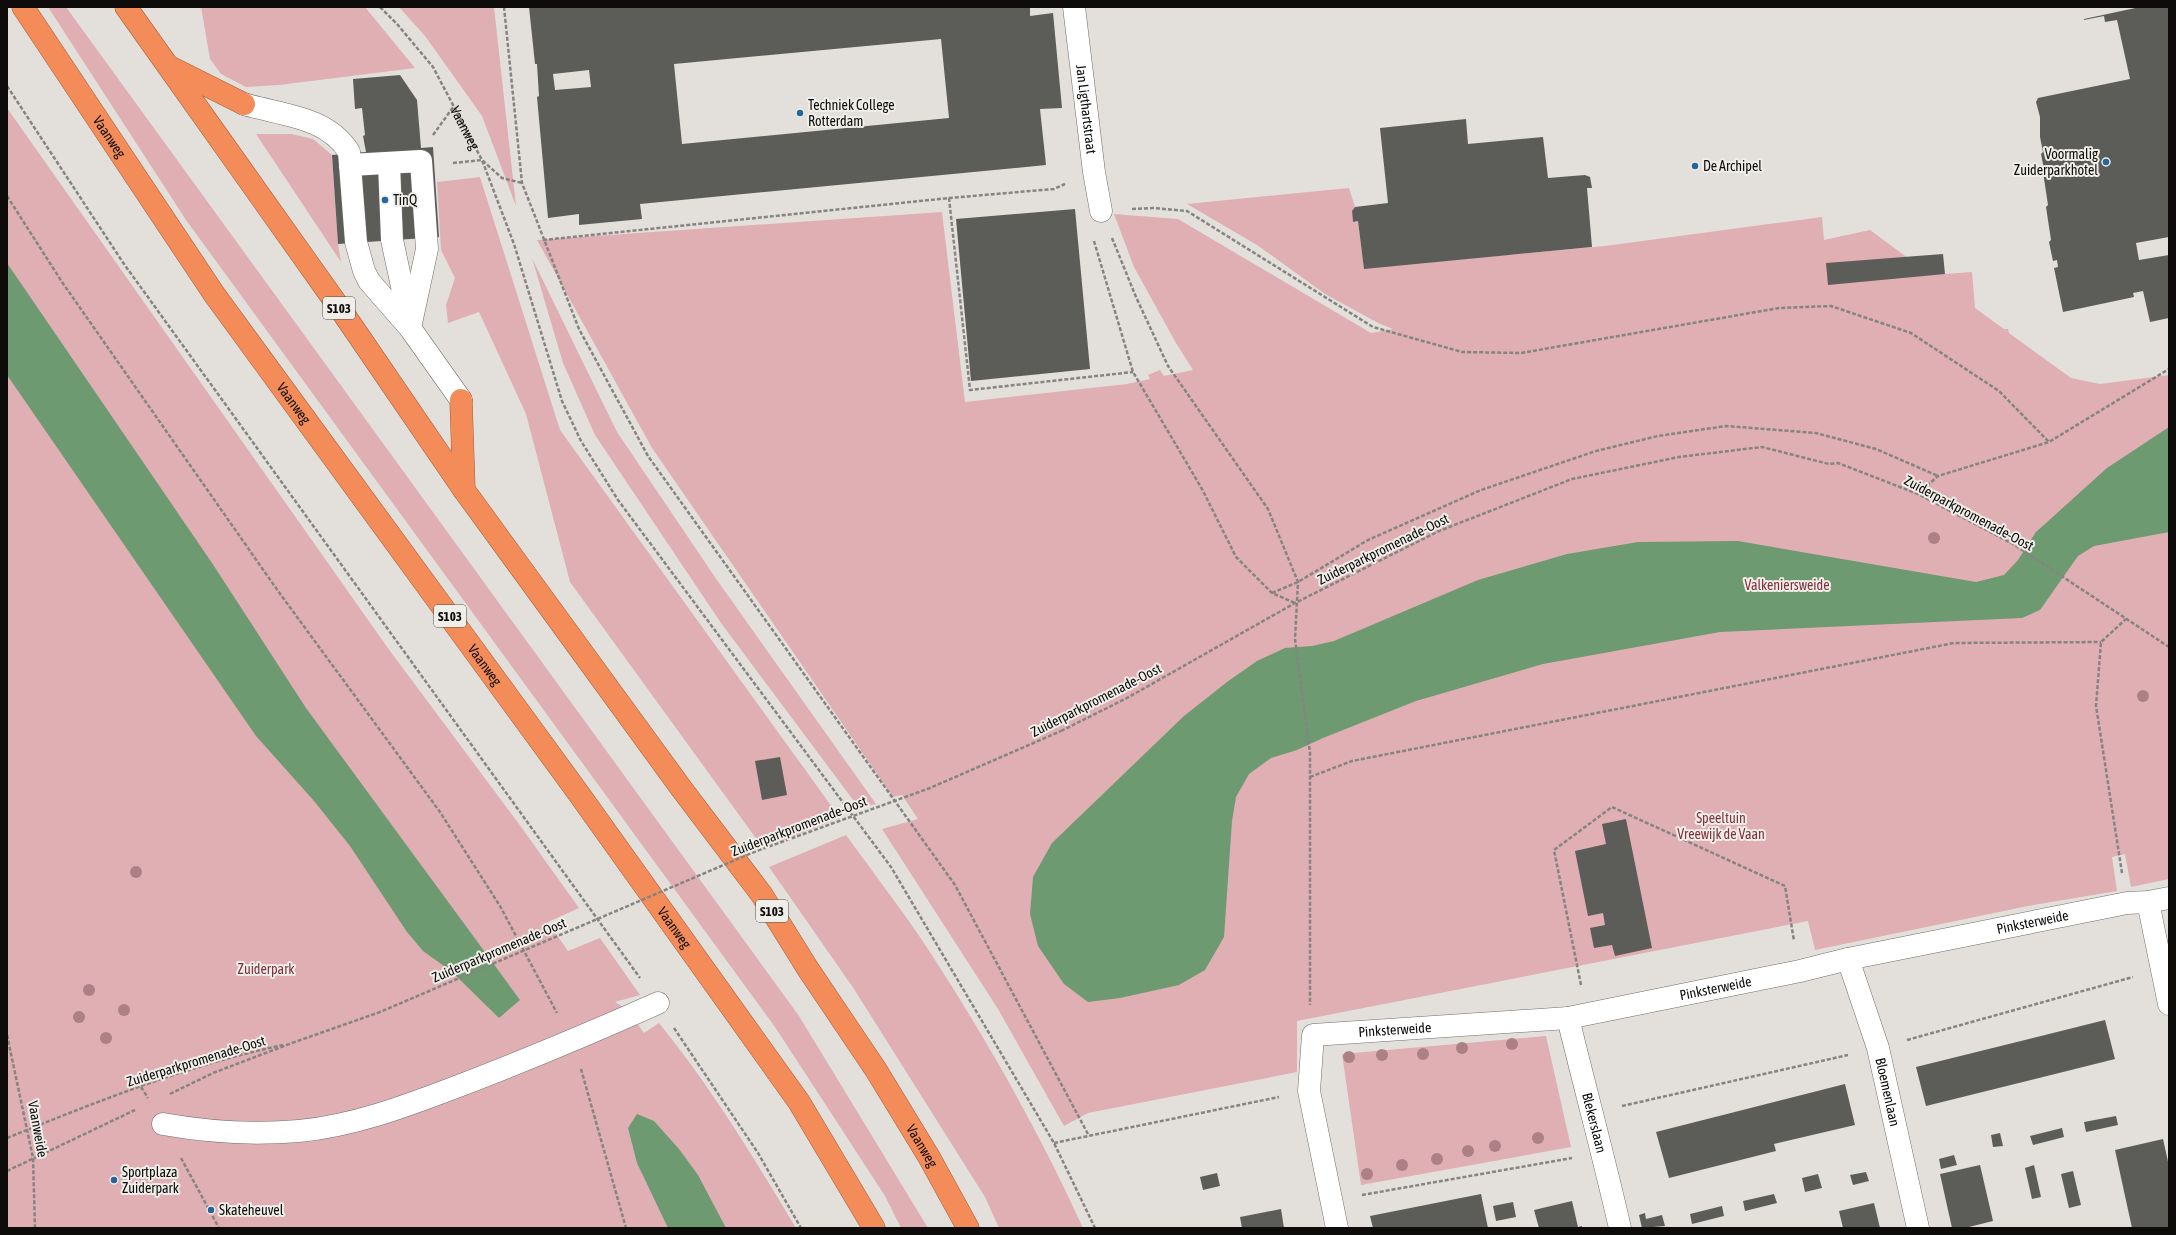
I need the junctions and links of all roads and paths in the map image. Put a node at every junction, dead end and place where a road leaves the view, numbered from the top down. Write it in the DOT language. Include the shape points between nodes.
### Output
graph roads {
  1 [pos="23,7"];
  2 [pos="126,7"];
  3 [pos="380,7"];
  4 [pos="504,7"];
  5 [pos="1074,7"];
  6 [pos="168,66"];
  7 [pos="7,86"];
  8 [pos="244,104"];
  9 [pos="454,106"];
  10 [pos="482,160"];
  11 [pos="421,161"];
  12 [pos="389,163"];
  13 [pos="350,165"];
  14 [pos="1094,172"];
  15 [pos="522,183"];
  16 [pos="7,196"];
  17 [pos="949,198"];
  18 [pos="1101,211"];
  19 [pos="543,240"];
  20 [pos="410,328"];
  21 [pos="2169,369"];
  22 [pos="1133,372"];
  23 [pos="461,400"];
  24 [pos="2049,442"];
  25 [pos="1938,476"];
  26 [pos="464,490"];
  27 [pos="1918,494"];
  28 [pos="1298,582"];
  29 [pos="1272,593"];
  30 [pos="1295,603"];
  31 [pos="2126,619"];
  32 [pos="2101,642"];
  33 [pos="2169,647"];
  34 [pos="1310,777"];
  35 [pos="2169,898"];
  36 [pos="2137,903"];
  37 [pos="1848,959"];
  38 [pos="1800,971"];
  39 [pos="658,1003"];
  40 [pos="2169,1004"];
  41 [pos="1577,1016"];
  42 [pos="7,1035"];
  43 [pos="1313,1035"];
  44 [pos="572,1042"];
  45 [pos="1309,1091"];
  46 [pos="163,1124"];
  47 [pos="28,1130"];
  48 [pos="1089,1136"];
  49 [pos="7,1138"];
  50 [pos="1054,1143"];
  51 [pos="1603,1153"];
  52 [pos="1332,1201"];
  53 [pos="35,1228"];
  54 [pos="626,1228"];
  55 [pos="801,1228"];
  56 [pos="874,1228"];
  57 [pos="968,1228"];
  58 [pos="1095,1228"];
  59 [pos="1337,1228"];
  60 [pos="1620,1228"];
  61 [pos="1918,1228"];
  1 -- 56 [label="highway, Vaanweg / S103" via="214,294 579,794 799,1102"];
  2 -- 6 [label="highway, Vaanweg / S103"];
  3 -- 9 [label="path, Vaanweg" via="433,67"];
  4 -- 15 [label="path"];
  5 -- 14 [label="street, Jan Ligthartstraat"];
  6 -- 8 [label="highway"];
  6 -- 26 [label="highway, Vaanweg / S103" via="341,310"];
  7 -- 39 [label="path" via="124,264"];
  8 -- 13 [label="street" via="291,114 326,130 345,146 349,152"];
  9 -- 10 [label="path, Vaanweg"];
  9 -- 11 [label="path" via="432,136"];
  10 -- 11 [label="path" via="436,165"];
  10 -- 15 [label="path" via="502,178"];
  10 -- 50 [label="path, Vaanweg" via="514,244 562,401 582,441 618,500 891,867"];
  11 -- 12 [label="street"];
  11 -- 20 [label="street" via="427,249"];
  12 -- 13 [label="street"];
  12 -- 20 [label="street" via="392,240"];
  13 -- 20 [label="street" via="356,242 364,271 369,281"];
  14 -- 17 [label="path" via="1054,189"];
  14 -- 18 [label="street, Jan Ligthartstraat"];
  15 -- 19 [label="path"];
  16 -- 44 [label="path" via="62,282 278,591 440,812 508,919"];
  17 -- 19 [label="path"];
  17 -- 22 [label="path" via="970,390"];
  18 -- 22 [label="path" via="1087,217"];
  18 -- 24 [label="path" via="1153,208 1187,211 1373,327 1462,352 1521,353 1779,308 1831,306 1911,333 1999,391"];
  18 -- 28 [label="path" via="1168,366 1268,509"];
  19 -- 48 [label="path" via="579,329 648,456 955,885"];
  20 -- 23 [label="street"];
  21 -- 24 [label="path"];
  22 -- 29 [label="path" via="1202,489 1236,557"];
  23 -- 26 [label="highway"];
  24 -- 25 [label="path"];
  25 -- 27 [label="path"];
  25 -- 28 [label="path, Zuiderparkpromenade-Oost" via="1876,449 1816,433 1726,426 1658,436 1596,452 1481,490 1368,540"];
  26 -- 57 [label="highway, Vaanweg / S103" via="762,895 876,1070 929,1157"];
  27 -- 30 [label="path, Zuiderparkpromenade-Oost" via="1838,463 1829,464 1762,447 1679,457 1572,479 1439,532"];
  27 -- 31 [label="path, Zuiderparkpromenade-Oost" via="2013,544"];
  28 -- 29 [label="path, Zuiderparkpromenade-Oost"];
  28 -- 30 [label="path"];
  29 -- 30 [label="path"];
  30 -- 34 [label="path" via="1295,639 1310,753"];
  30 -- 47 [label="path, Zuiderparkpromenade-Oost, bridge" via="1127,698 1061,731 930,788 754,852 380,1012 292,1043 247,1053 174,1075"];
  31 -- 32 [label="path"];
  31 -- 33 [label="path, Zuiderparkpromenade-Oost"];
  32 -- 34 [label="path" via="1954,643 1352,761"];
  32 -- 36 [label="path" via="2096,706"];
  34 -- 43 [label="path" via="1310,1016"];
  35 -- 36 [label="street, Pinksterweide"];
  36 -- 37 [label="street, Pinksterweide"];
  36 -- 40 [label="street"];
  37 -- 38 [label="street, Pinksterweide"];
  37 -- 61 [label="street, Bloemenlaan" via="1878,1048"];
  38 -- 41 [label="street, Pinksterweide"];
  38 -- 41 [label="path" via="1785,886 1612,807 1554,850 1578,966"];
  39 -- 44 [label="street"];
  39 -- 55 [label="path" via="758,1153"];
  41 -- 43 [label="street, Pinksterweide"];
  41 -- 51 [label="street, Blekerslaan" via="1590,1113"];
  42 -- 47 [label="path, Vaanweide"];
  43 -- 45 [label="street"];
  44 -- 46 [label="street" via="409,1105 331,1125 300,1131 264,1132 217,1131"];
  44 -- 54 [label="path"];
  45 -- 48 [label="path"];
  45 -- 52 [label="street"];
  47 -- 49 [label="path, Zuiderparkpromenade-Oost"];
  47 -- 53 [label="path, Vaanweide" via="35,1172"];
  48 -- 50 [label="path"];
  50 -- 58 [label="path, Vaanweg"];
  51 -- 52 [label="path"];
  51 -- 60 [label="street, Blekerslaan"];
  52 -- 59 [label="street"];
}
